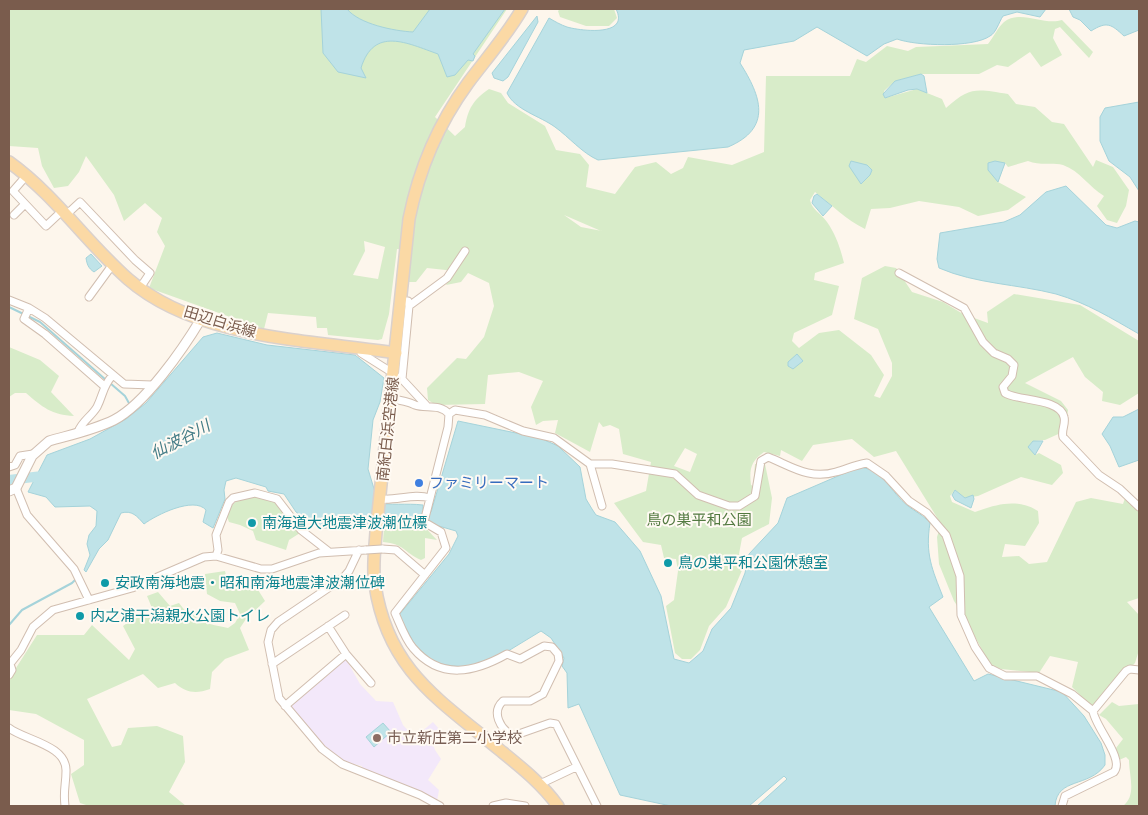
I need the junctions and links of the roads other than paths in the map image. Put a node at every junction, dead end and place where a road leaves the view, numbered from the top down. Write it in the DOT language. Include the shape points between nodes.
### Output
graph roads {
  1 [pos="522,9"];
  2 [pos="9,162"];
  3 [pos="27,175"];
  4 [pos="26,204"];
  5 [pos="64,213"];
  6 [pos="14,215"];
  7 [pos="465,251"];
  8 [pos="114,264"];
  9 [pos="899,273"];
  10 [pos="140,288"];
  11 [pos="88,297"];
  12 [pos="9,300"];
  13 [pos="405,304"];
  14 [pos="27,312"];
  15 [pos="201,319"];
  16 [pos="361,349"];
  17 [pos="396,353"];
  18 [pos="388,370"];
  19 [pos="107,380"];
  20 [pos="152,385"];
  21 [pos="391,399"];
  22 [pos="426,405"];
  23 [pos="449,414"];
  24 [pos="78,432"];
  25 [pos="33,455"];
  26 [pos="590,464"];
  27 [pos="9,466"];
  28 [pos="15,488"];
  29 [pos="430,498"];
  30 [pos="380,500"];
  31 [pos="602,506"];
  32 [pos="1139,507"];
  33 [pos="362,550"];
  34 [pos="328,551"];
  35 [pos="216,556"];
  36 [pos="425,574"];
  37 [pos="90,600"];
  38 [pos="345,615"];
  39 [pos="328,626"];
  40 [pos="346,654"];
  41 [pos="9,664"];
  42 [pos="272,664"];
  43 [pos="1139,670"];
  44 [pos="9,675"];
  45 [pos="371,683"];
  46 [pos="285,706"];
  47 [pos="1092,711"];
  48 [pos="9,728"];
  49 [pos="576,766"];
  50 [pos="540,784"];
  51 [pos="65,806"];
  52 [pos="440,806"];
  53 [pos="493,806"];
  54 [pos="525,806"];
  55 [pos="558,806"];
  56 [pos="597,806"];
  57 [pos="1062,806"];
  1 -- 13 [label="main road, 南紀白浜空港線" via="443,121 425,160 410,218"];
  2 -- 3 [label="main road, 田辺白浜線"];
  3 -- 4 [label="street" via="13,191"];
  3 -- 5 [label="main road, 田辺白浜線"];
  4 -- 5 [label="street" via="46,226"];
  4 -- 6 [label="street"];
  5 -- 8 [label="main road, 田辺白浜線"];
  5 -- 10 [label="street" via="80,202 150,273"];
  7 -- 13 [label="street" via="447,278"];
  8 -- 10 [label="main road, 田辺白浜線"];
  8 -- 11 [label="street"];
  9 -- 32 [label="street" via="964,308 983,342 1014,365 1012,376 1003,387 1005,394 1042,401 1062,412 1065,420 1063,437 1098,475"];
  10 -- 15 [label="main road, 田辺白浜線"];
  12 -- 14 [label="street"];
  13 -- 17 [label="main road, 南紀白浜空港線"];
  13 -- 22 [label="street" via="401,378"];
  14 -- 19 [label="street" via="52,322"];
  14 -- 19 [label="street" via="24,319"];
  15 -- 16 [label="main road, 田辺白浜線" via="291,341"];
  15 -- 20 [label="street" via="186,344"];
  16 -- 17 [label="main road, 田辺白浜線"];
  16 -- 18 [label="street" via="361,353"];
  17 -- 21 [label="main road, 南紀白浜空港線"];
  19 -- 20 [label="street"];
  19 -- 24 [label="street" via="97,407 82,422"];
  20 -- 24 [label="street" via="116,419"];
  21 -- 22 [label="street" via="409,401 416,406"];
  21 -- 30 [label="main road, 南紀白浜空港線"];
  22 -- 23 [label="street" via="446,410"];
  23 -- 26 [label="street" via="455,410 485,415 523,431 554,438"];
  23 -- 29 [label="street"];
  24 -- 25 [label="street" via="49,442"];
  25 -- 27 [label="street" via="20,456 15,464"];
  25 -- 28 [label="street"];
  26 -- 31 [label="street"];
  26 -- 47 [label="street" via="666,471 675,474 698,495 729,506 739,506 755,496 758,469 761,460 768,457 796,471 811,474 836,473 867,463 927,513 946,535 960,576 961,615 975,647 989,668 1005,676 1037,676 1072,694"];
  28 -- 37 [label="street" via="26,515 74,569"];
  29 -- 30 [label="street" via="413,496"];
  29 -- 36 [label="street" via="424,522 441,532 446,548"];
  30 -- 50 [label="main road, 南紀白浜空港線" via="374,580 388,633 405,665 430,692"];
  33 -- 34 [label="street"];
  33 -- 36 [label="street, bridge" via="396,550"];
  33 -- 42 [label="street" via="343,578 278,622 268,642"];
  34 -- 35 [label="street" via="272,569"];
  34 -- 35 [label="street" via="301,530 277,500 255,493 229,502 216,535"];
  35 -- 37 [label="street" via="191,562 151,581"];
  36 -- 49 [label="street" via="395,613 412,648 432,663 451,670 475,669 507,654 520,659 546,645 555,650 559,661 543,694 530,702 503,701 496,709 496,715 513,736 555,723"];
  37 -- 41 [label="street" via="53,610 34,627"];
  38 -- 39 [label="street"];
  39 -- 40 [label="street"];
  39 -- 42 [label="street"];
  40 -- 45 [label="street"];
  40 -- 46 [label="street"];
  41 -- 44 [label="street" via="13,668"];
  42 -- 46 [label="street" via="279,698"];
  43 -- 47 [label="street" via="1126,671"];
  46 -- 52 [label="street" via="330,757"];
  47 -- 57 [label="street" via="1118,763 1117,768 1065,796"];
  48 -- 51 [label="street" via="34,739 61,758 66,770"];
  49 -- 50 [label="street"];
  49 -- 56 [label="street"];
  50 -- 55 [label="main road, 南紀白浜空港線"];
  53 -- 54 [label="street" via="506,803"];
}
